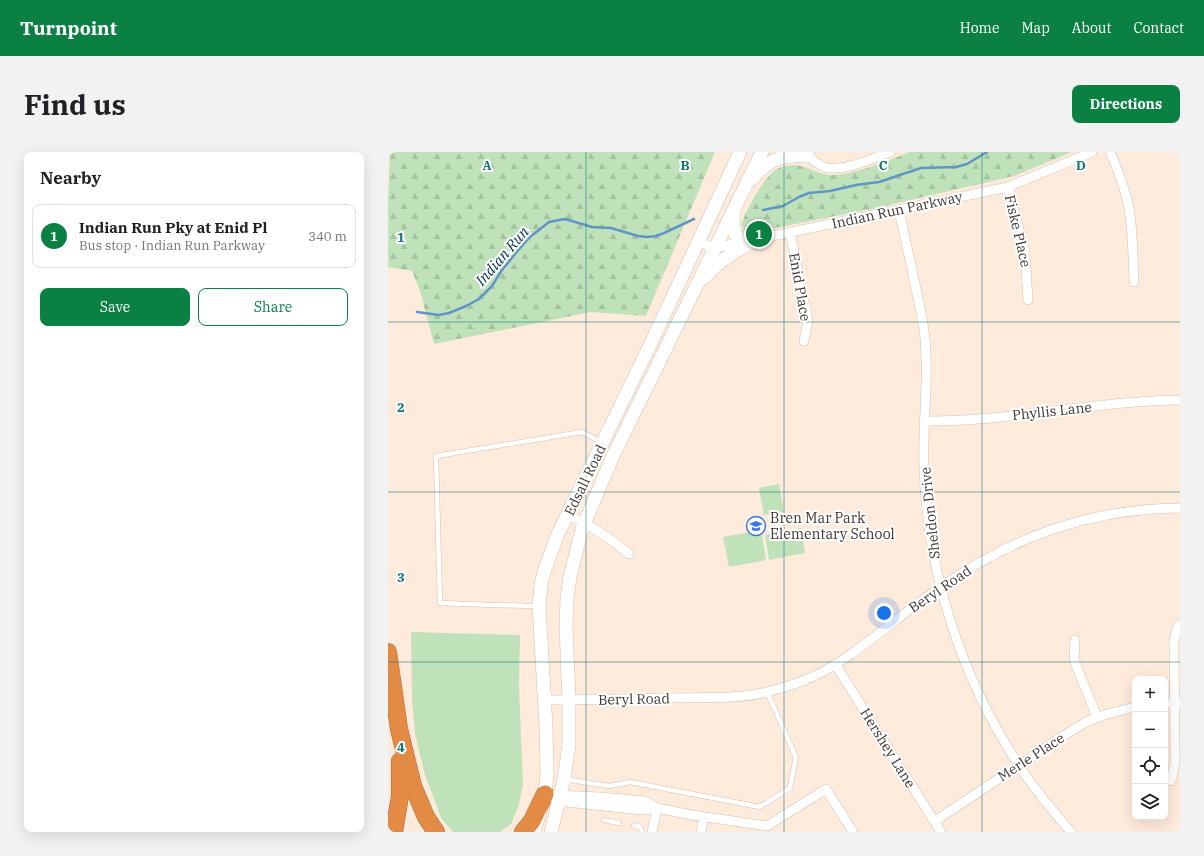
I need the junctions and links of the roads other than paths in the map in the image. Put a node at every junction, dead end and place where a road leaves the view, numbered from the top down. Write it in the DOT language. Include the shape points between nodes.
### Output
graph roads {
  1 [pos="740,152"];
  2 [pos="762,152"];
  3 [pos="890,152"];
  4 [pos="1092,152"];
  5 [pos="1110,152"];
  6 [pos="806,153"];
  7 [pos="1008,187"];
  8 [pos="738,198"];
  9 [pos="899,210"];
  10 [pos="790,232"];
  11 [pos="753,240"];
  12 [pos="699,242"];
  13 [pos="714,248"];
  14 [pos="1134,282"];
  15 [pos="692,294"];
  16 [pos="1028,300"];
  17 [pos="652,341"];
  18 [pos="804,341"];
  19 [pos="666,348"];
  20 [pos="1180,400"];
  21 [pos="924,421"];
  22 [pos="603,444"];
  23 [pos="1180,508"];
  24 [pos="568,515"];
  25 [pos="584,522"];
  26 [pos="629,554"];
  27 [pos="940,587"];
  28 [pos="539,606"];
  29 [pos="1180,624"];
  30 [pos="1075,640"];
  31 [pos="388,652"];
  32 [pos="835,664"];
  33 [pos="767,692"];
  34 [pos="544,700"];
  35 [pos="569,700"];
  36 [pos="1177,703"];
  37 [pos="1132,708"];
  38 [pos="1097,718"];
  39 [pos="399,729"];
  40 [pos="1018,765"];
  41 [pos="564,779"];
  42 [pos="1171,782"];
  43 [pos="555,797"];
  44 [pos="657,808"];
  45 [pos="704,817"];
  46 [pos="604,820"];
  47 [pos="935,821"];
  48 [pos="619,823"];
  49 [pos="634,825"];
  50 [pos="394,832"];
  51 [pos="436,832"];
  52 [pos="523,832"];
  53 [pos="534,832"];
  54 [pos="551,832"];
  55 [pos="642,832"];
  56 [pos="652,832"];
  57 [pos="701,832"];
  58 [pos="853,832"];
  59 [pos="941,832"];
  60 [pos="1072,832"];
  1 -- 12 [label="main road, Edsall Road"];
  2 -- 8 [label="main road, Edsall Road"];
  3 -- 6 [label="street" via="835,169 823,167"];
  4 -- 7 [label="street, Indian Run Parkway"];
  5 -- 14 [label="street" via="1129,207"];
  6 -- 8 [label="main road" via="784,156 768,163"];
  7 -- 9 [label="street, Indian Run Parkway"];
  7 -- 16 [label="street, Fiske Place" via="1025,252"];
  8 -- 11 [label="main road" via="732,228 743,241"];
  8 -- 13 [label="main road, Edsall Road"];
  9 -- 10 [label="street, Indian Run Parkway"];
  9 -- 21 [label="street, Sheldon Drive" via="924,331"];
  10 -- 11 [label="street, Indian Run Parkway"];
  10 -- 18 [label="street, Enid Place" via="808,320"];
  11 -- 13 [label="street, Indian Run Parkway"];
  11 -- 15 [label="main road" via="724,258"];
  12 -- 13 [label="street"];
  12 -- 17 [label="main road, Edsall Road"];
  13 -- 15 [label="main road, Edsall Road"];
  15 -- 19 [label="main road, Edsall Road"];
  17 -- 19 [label="lane"];
  17 -- 22 [label="main road, Edsall Road"];
  19 -- 25 [label="main road, Edsall Road"];
  20 -- 21 [label="street, Phyllis Lane" via="966,420"];
  21 -- 27 [label="street, Sheldon Drive" via="927,508"];
  22 -- 24 [label="main road, Edsall Road"];
  22 -- 28 [label="lane" via="582,432 436,456 440,603"];
  23 -- 27 [label="street, Beryl Road" via="1114,514 1051,530 993,555"];
  24 -- 25 [label="street"];
  24 -- 28 [label="main road, Edsall Road" via="549,556 541,585"];
  25 -- 26 [label="street" via="605,534"];
  25 -- 35 [label="main road, Edsall Road" via="567,598"];
  27 -- 32 [label="street, Beryl Road"];
  27 -- 40 [label="street, Sheldon Drive" via="952,628 973,681"];
  28 -- 34 [label="main road, Edsall Road"];
  29 -- 36 [label="street" via="1174,641"];
  30 -- 38 [label="street" via="1076,665"];
  31 -- 39 [label="highway"];
  32 -- 33 [label="street, Beryl Road" via="808,679"];
  32 -- 47 [label="street, Hershey Lane"];
  33 -- 35 [label="street, Beryl Road" via="734,696"];
  33 -- 41 [label="lane" via="796,757 790,788 760,807 630,782 610,786"];
  34 -- 35 [label="street, Beryl Road"];
  34 -- 43 [label="main road, Edsall Road" via="547,774"];
  35 -- 41 [label="main road, Edsall Road" via="569,745"];
  36 -- 42 [label="street" via="1175,762"];
  37 -- 38 [label="street, Merle Place"];
  38 -- 40 [label="street, Merle Place" via="1062,736"];
  39 -- 50 [label="highway" via="400,796"];
  39 -- 51 [label="highway" via="413,786 426,817"];
  40 -- 47 [label="street, Merle Place"];
  40 -- 60 [label="street, Sheldon Drive"];
  41 -- 43 [label="main road, Edsall Road"];
  43 -- 44 [label="street" via="642,810"];
  43 -- 52 [label="highway"];
  43 -- 53 [label="main road, Edsall Road"];
  43 -- 54 [label="main road, Edsall Road"];
  44 -- 45 [label="street"];
  44 -- 56 [label="street"];
  45 -- 57 [label="street"];
  45 -- 58 [label="street" via="767,826 826,789"];
  46 -- 48 [label="lane"];
  47 -- 59 [label="street, Hershey Lane"];
  49 -- 55 [label="lane" via="640,827"];
}
